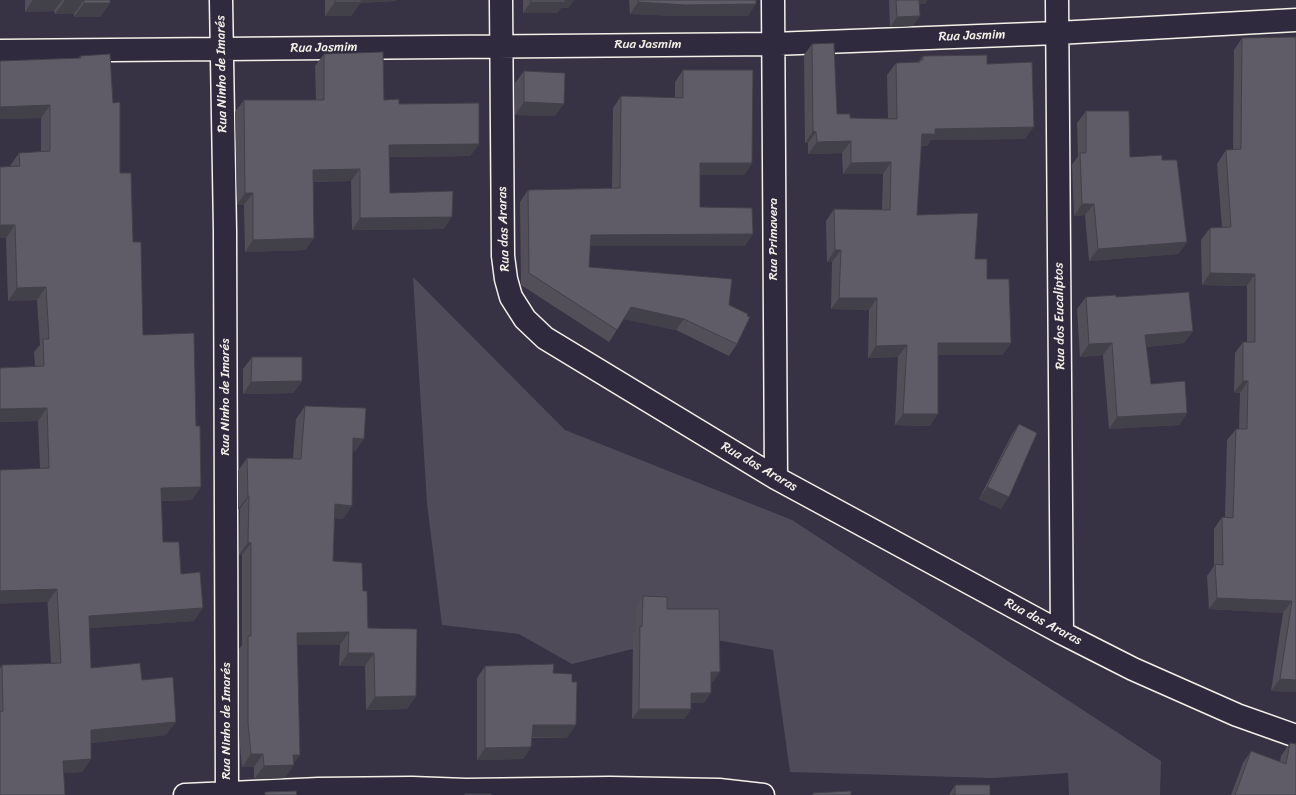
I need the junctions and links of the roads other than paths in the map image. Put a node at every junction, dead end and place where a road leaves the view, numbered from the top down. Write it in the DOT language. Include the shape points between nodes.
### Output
graph roads {
  1 [pos="220,0"];
  2 [pos="501,0"];
  3 [pos="773,0"];
  4 [pos="1057,0"];
  5 [pos="1296,20"];
  6 [pos="1057,33"];
  7 [pos="773,44"];
  8 [pos="501,46"];
  9 [pos="221,50"];
  10 [pos="0,51"];
  11 [pos="776,478"];
  12 [pos="1062,633"];
  13 [pos="1296,736"];
  14 [pos="511,792"];
  15 [pos="227,794"];
  16 [pos="762,794"];
  17 [pos="185,795"];
  1 -- 9 [label="street, Rua Ninho de Imarés"];
  2 -- 8 [label="street, Rua das Araras"];
  3 -- 7 [label="street, Rua Primavera"];
  4 -- 6 [label="street, Rua dos Eucaliptos"];
  5 -- 6 [label="street, Rua Jasmim"];
  6 -- 7 [label="street, Rua Jasmim"];
  6 -- 12 [label="street, Rua dos Eucaliptos"];
  7 -- 8 [label="street, Rua Jasmim"];
  7 -- 11 [label="street, Rua Primavera"];
  8 -- 9 [label="street, Rua Jasmim"];
  8 -- 11 [label="street, Rua das Araras" via="503,256 511,297 525,319 545,338"];
  9 -- 10 [label="street, Rua Jasmim"];
  9 -- 15 [label="street, Rua Ninho de Imarés" via="225,231"];
  11 -- 12 [label="street, Rua das Araras"];
  12 -- 13 [label="street, Rua das Araras" via="1140,672 1237,715"];
  14 -- 15 [label="street" via="318,789"];
  14 -- 16 [label="street" via="711,790"];
  15 -- 17 [label="street"];
}
